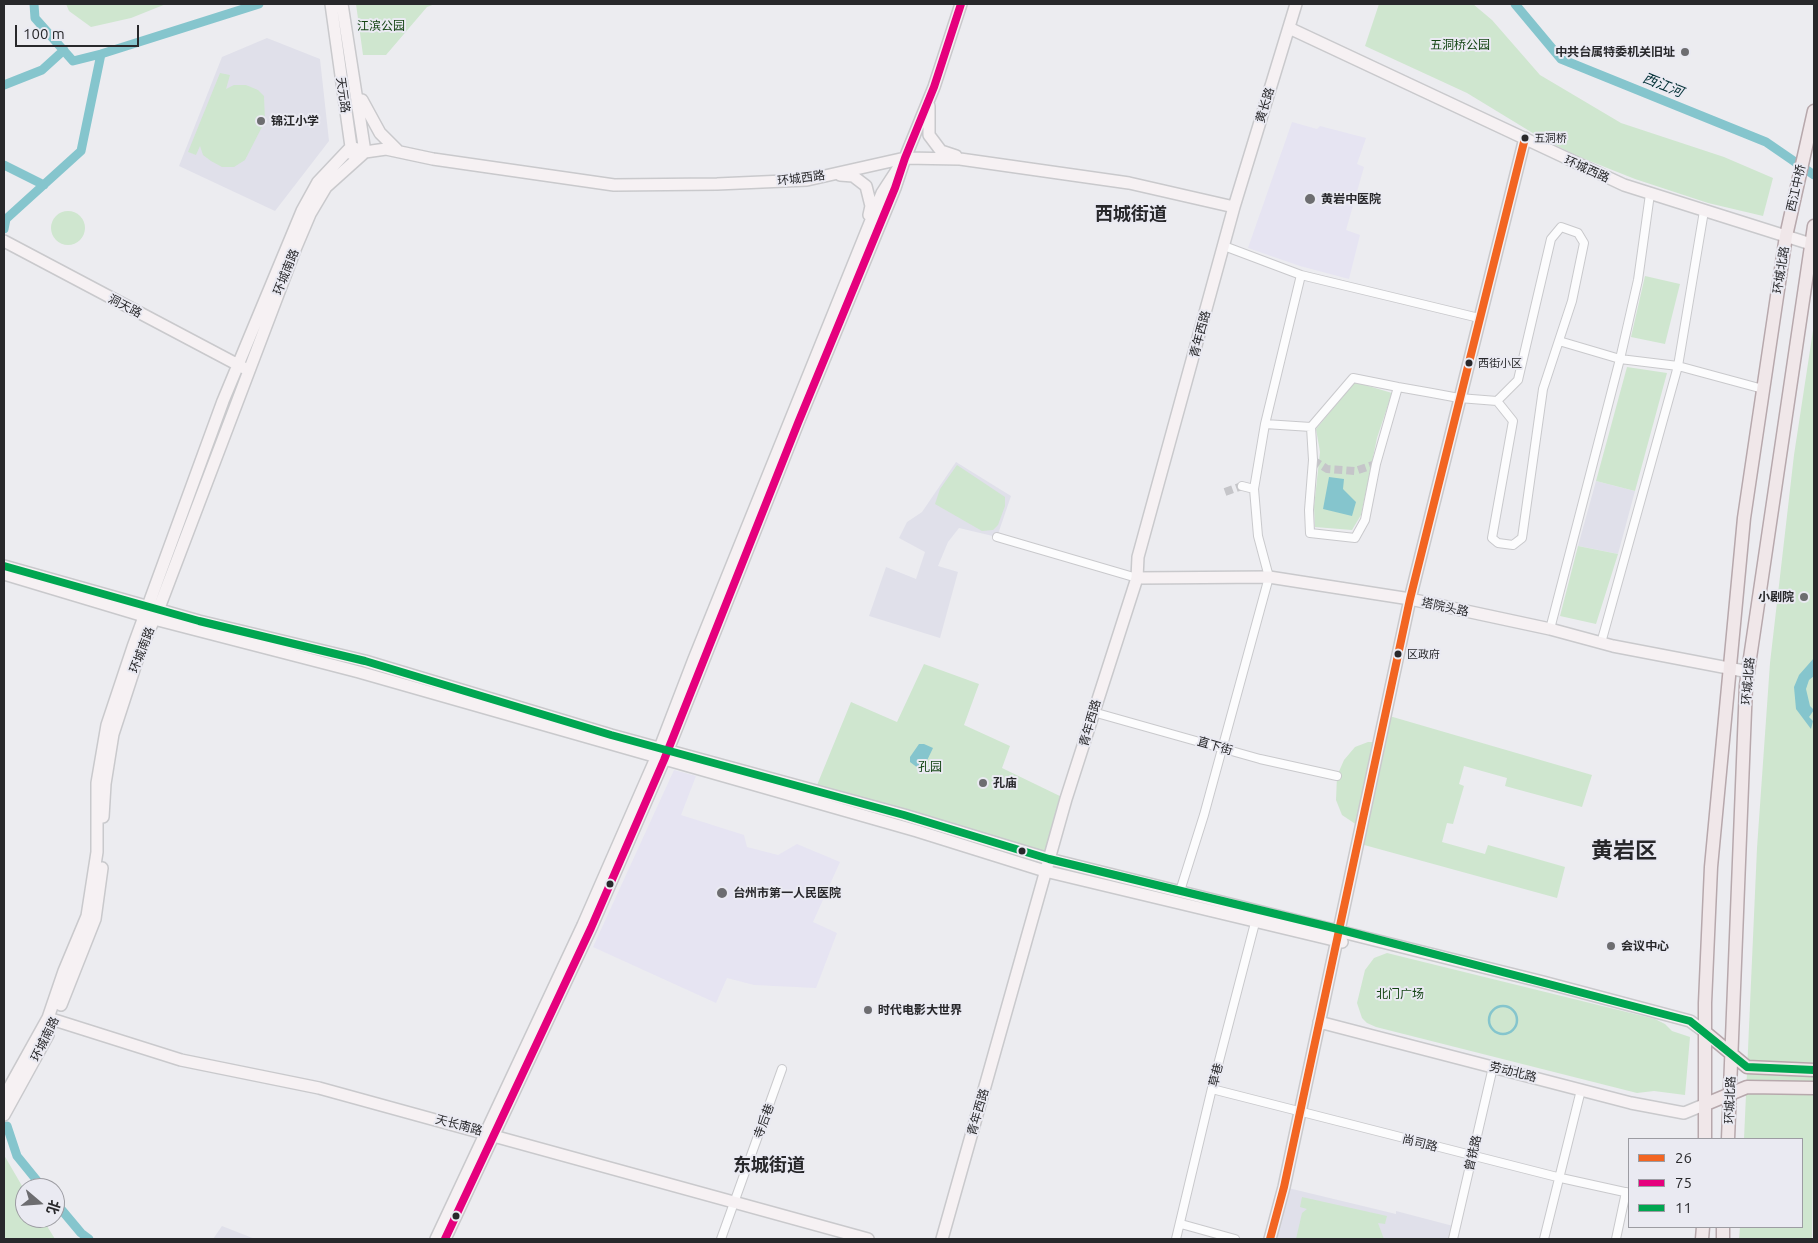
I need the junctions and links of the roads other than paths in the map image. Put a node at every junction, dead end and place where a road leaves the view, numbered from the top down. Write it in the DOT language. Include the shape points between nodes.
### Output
graph roads {
  1 [pos="330,4"];
  2 [pos="342,4"];
  3 [pos="961,4"];
  4 [pos="1296,4"];
  5 [pos="1289,28"];
  6 [pos="353,71"];
  7 [pos="931,94"];
  8 [pos="1814,111"];
  9 [pos="1525,138"];
  10 [pos="351,148"];
  11 [pos="398,151"];
  12 [pos="365,152"];
  13 [pos="905,158"];
  14 [pos="972,161"];
  15 [pos="353,163"];
  16 [pos="831,175"];
  17 [pos="1650,194"];
  18 [pos="1234,207"];
  19 [pos="1704,211"];
  20 [pos="1814,227"];
  21 [pos="1786,236"];
  22 [pos="865,237"];
  23 [pos="4,241"];
  24 [pos="1813,244"];
  25 [pos="1224,246"];
  26 [pos="1301,275"];
  27 [pos="1479,318"];
  28 [pos="1559,342"];
  29 [pos="1620,359"];
  30 [pos="1678,366"];
  31 [pos="242,367"];
  32 [pos="1398,387"];
  33 [pos="1763,389"];
  34 [pos="1459,398"];
  35 [pos="1497,401"];
  36 [pos="1265,424"];
  37 [pos="1311,427"];
  38 [pos="776,468"];
  39 [pos="1242,486"];
  40 [pos="1254,489"];
  41 [pos="997,537"];
  42 [pos="4,566"];
  43 [pos="4,574"];
  44 [pos="1269,577"];
  45 [pos="1137,578"];
  46 [pos="1410,599"];
  47 [pos="151,612"];
  48 [pos="1550,629"];
  49 [pos="1601,643"];
  50 [pos="1729,669"];
  51 [pos="1749,672"];
  52 [pos="1093,712"];
  53 [pos="1222,748"];
  54 [pos="662,754"];
  55 [pos="1337,776"];
  56 [pos="1049,859"];
  57 [pos="1045,871"];
  58 [pos="1180,891"];
  59 [pos="1257,916"];
  60 [pos="1340,936"];
  61 [pos="52,1019"];
  62 [pos="1322,1023"];
  63 [pos="1706,1032"];
  64 [pos="1731,1053"];
  65 [pos="1493,1067"];
  66 [pos="782,1069"];
  67 [pos="1814,1070"];
  68 [pos="1814,1088"];
  69 [pos="1212,1089"];
  70 [pos="1581,1090"];
  71 [pos="1730,1094"];
  72 [pos="4,1097"];
  73 [pos="1706,1104"];
  74 [pos="1300,1112"];
  75 [pos="4,1115"];
  76 [pos="490,1134"];
  77 [pos="1705,1138"];
  78 [pos="1728,1138"];
  79 [pos="1473,1156"];
  80 [pos="1561,1178"];
  81 [pos="1628,1192"];
  82 [pos="734,1202"];
  83 [pos="1181,1224"];
  84 [pos="436,1239"];
  85 [pos="445,1239"];
  86 [pos="721,1239"];
  87 [pos="868,1239"];
  88 [pos="942,1239"];
  89 [pos="1176,1239"];
  90 [pos="1236,1239"];
  91 [pos="1270,1239"];
  92 [pos="1453,1239"];
  93 [pos="1544,1239"];
  94 [pos="1616,1239"];
  1 -- 10 [label="main road, 天元路"];
  2 -- 6 [label="main road, 天元路"];
  3 -- 7 [label="main road"];
  4 -- 5 [label="main road, 黄长路"];
  5 -- 9 [label="main road, 环城西路"];
  5 -- 18 [label="main road, 黄长路"];
  6 -- 11 [label="main road" via="364,105 380,133"];
  6 -- 12 [label="main road, 天元路"];
  7 -- 13 [label="main road"];
  7 -- 14 [label="main road" via="929,136 942,151"];
  8 -- 21 [label="main road, 西江中桥"];
  9 -- 17 [label="main road, 环城西路" via="1563,158"];
  9 -- 27 [label="main road"];
  10 -- 12 [label="main road"];
  10 -- 15 [label="main road, 天元路"];
  10 -- 31 [label="main road" via="318,182 302,211"];
  11 -- 12 [label="main road, 环城西路"];
  11 -- 16 [label="main road, 环城西路" via="614,185 808,180"];
  12 -- 15 [label="main road, 环城南路"];
  13 -- 14 [label="main road, 环城西路"];
  13 -- 16 [label="main road, 环城西路"];
  13 -- 22 [label="main road" via="882,193"];
  13 -- 38 [label="main road"];
  14 -- 18 [label="main road, 环城西路" via="1129,183"];
  15 -- 31 [label="main road, 环城南路" via="326,187 310,214"];
  16 -- 22 [label="main road" via="853,176 866,186 871,206"];
  17 -- 19 [label="main road, 环城西路"];
  17 -- 29 [label="street" via="1638,280"];
  18 -- 25 [label="main road, 青年西路"];
  19 -- 21 [label="main road, 环城西路"];
  19 -- 30 [label="street"];
  20 -- 24 [label="main road, 环城北路"];
  21 -- 24 [label="main road, 环城西路"];
  21 -- 33 [label="main road, 环城北路"];
  22 -- 38 [label="main road"];
  23 -- 31 [label="main road, 洞天路"];
  24 -- 51 [label="main road, 环城北路"];
  25 -- 26 [label="street"];
  25 -- 45 [label="main road, 青年西路" via="1138,557"];
  26 -- 27 [label="street"];
  26 -- 36 [label="street"];
  27 -- 34 [label="main road"];
  28 -- 29 [label="street"];
  28 -- 35 [label="street" via="1572,301 1584,243 1578,233 1561,227 1551,239 1518,380"];
  28 -- 35 [label="street" via="1543,389 1522,538 1513,545 1498,543 1492,538 1513,421"];
  29 -- 30 [label="street"];
  29 -- 48 [label="street"];
  30 -- 33 [label="street"];
  30 -- 49 [label="street"];
  31 -- 47 [label="main road, 环城南路"];
  32 -- 34 [label="street"];
  32 -- 37 [label="street" via="1354,378"];
  32 -- 37 [label="street" via="1376,464 1365,520 1355,538 1310,533"];
  33 -- 50 [label="main road, 环城北路" via="1744,518"];
  34 -- 35 [label="street"];
  34 -- 46 [label="main road"];
  36 -- 37 [label="street"];
  36 -- 40 [label="street"];
  38 -- 54 [label="main road"];
  39 -- 40 [label="street"];
  40 -- 44 [label="street" via="1258,536"];
  41 -- 45 [label="street"];
  42 -- 47 [label="main road"];
  43 -- 47 [label="main road"];
  44 -- 45 [label="main road, 塔院头路"];
  44 -- 46 [label="main road, 塔院头路"];
  44 -- 53 [label="street"];
  45 -- 52 [label="main road, 青年西路"];
  46 -- 48 [label="main road, 塔院头路"];
  46 -- 60 [label="main road" via="1341,915"];
  47 -- 54 [label="main road"];
  47 -- 61 [label="main road, 环城南路" via="113,734 105,784 104,854 95,919"];
  48 -- 49 [label="main road, 塔院头路"];
  49 -- 50 [label="main road, 塔院头路"];
  50 -- 51 [label="main road, 塔院头路"];
  50 -- 63 [label="main road, 环城北路" via="1711,868"];
  51 -- 64 [label="main road, 环城北路"];
  52 -- 53 [label="street, 直下街"];
  52 -- 56 [label="main road, 青年西路"];
  53 -- 55 [label="street, 直下街"];
  53 -- 58 [label="street"];
  54 -- 56 [label="main road" via="904,815"];
  54 -- 57 [label="main road"];
  54 -- 76 [label="main road"];
  56 -- 57 [label="main road, 青年西路"];
  56 -- 58 [label="main road"];
  57 -- 59 [label="main road"];
  57 -- 88 [label="main road, 青年西路"];
  58 -- 59 [label="main road"];
  59 -- 60 [label="main road"];
  59 -- 69 [label="street, 草巷"];
  60 -- 62 [label="main road"];
  60 -- 63 [label="main road" via="1690,1021"];
  61 -- 72 [label="main road"];
  61 -- 75 [label="main road, 环城南路"];
  61 -- 76 [label="main road, 天长南路" via="181,1060 319,1088"];
  62 -- 65 [label="main road, 劳动北路"];
  62 -- 74 [label="main road"];
  63 -- 64 [label="main road"];
  63 -- 73 [label="main road, 环城北路"];
  64 -- 67 [label="main road" via="1747,1067"];
  64 -- 71 [label="main road, 环城北路"];
  65 -- 70 [label="main road, 劳动北路"];
  65 -- 79 [label="street, 曾铣路"];
  66 -- 82 [label="street, 寺后巷"];
  68 -- 71 [label="main road" via="1747,1087"];
  69 -- 74 [label="street, 尚司路"];
  69 -- 83 [label="street, 草巷"];
  70 -- 73 [label="main road, 劳动北路" via="1684,1113"];
  70 -- 80 [label="street"];
  71 -- 73 [label="main road"];
  71 -- 78 [label="main road, 环城北路"];
  73 -- 77 [label="main road, 环城北路"];
  74 -- 79 [label="street, 尚司路"];
  74 -- 91 [label="main road"];
  76 -- 82 [label="main road, 天长南路"];
  76 -- 84 [label="main road"];
  76 -- 85 [label="main road"];
  79 -- 80 [label="street, 尚司路"];
  79 -- 92 [label="street, 曾铣路"];
  80 -- 81 [label="street, 尚司路"];
  80 -- 93 [label="street"];
  81 -- 94 [label="street"];
  82 -- 86 [label="street, 寺后巷"];
  82 -- 87 [label="main road, 天长南路"];
  83 -- 89 [label="street, 草巷"];
  83 -- 90 [label="street"];
}
